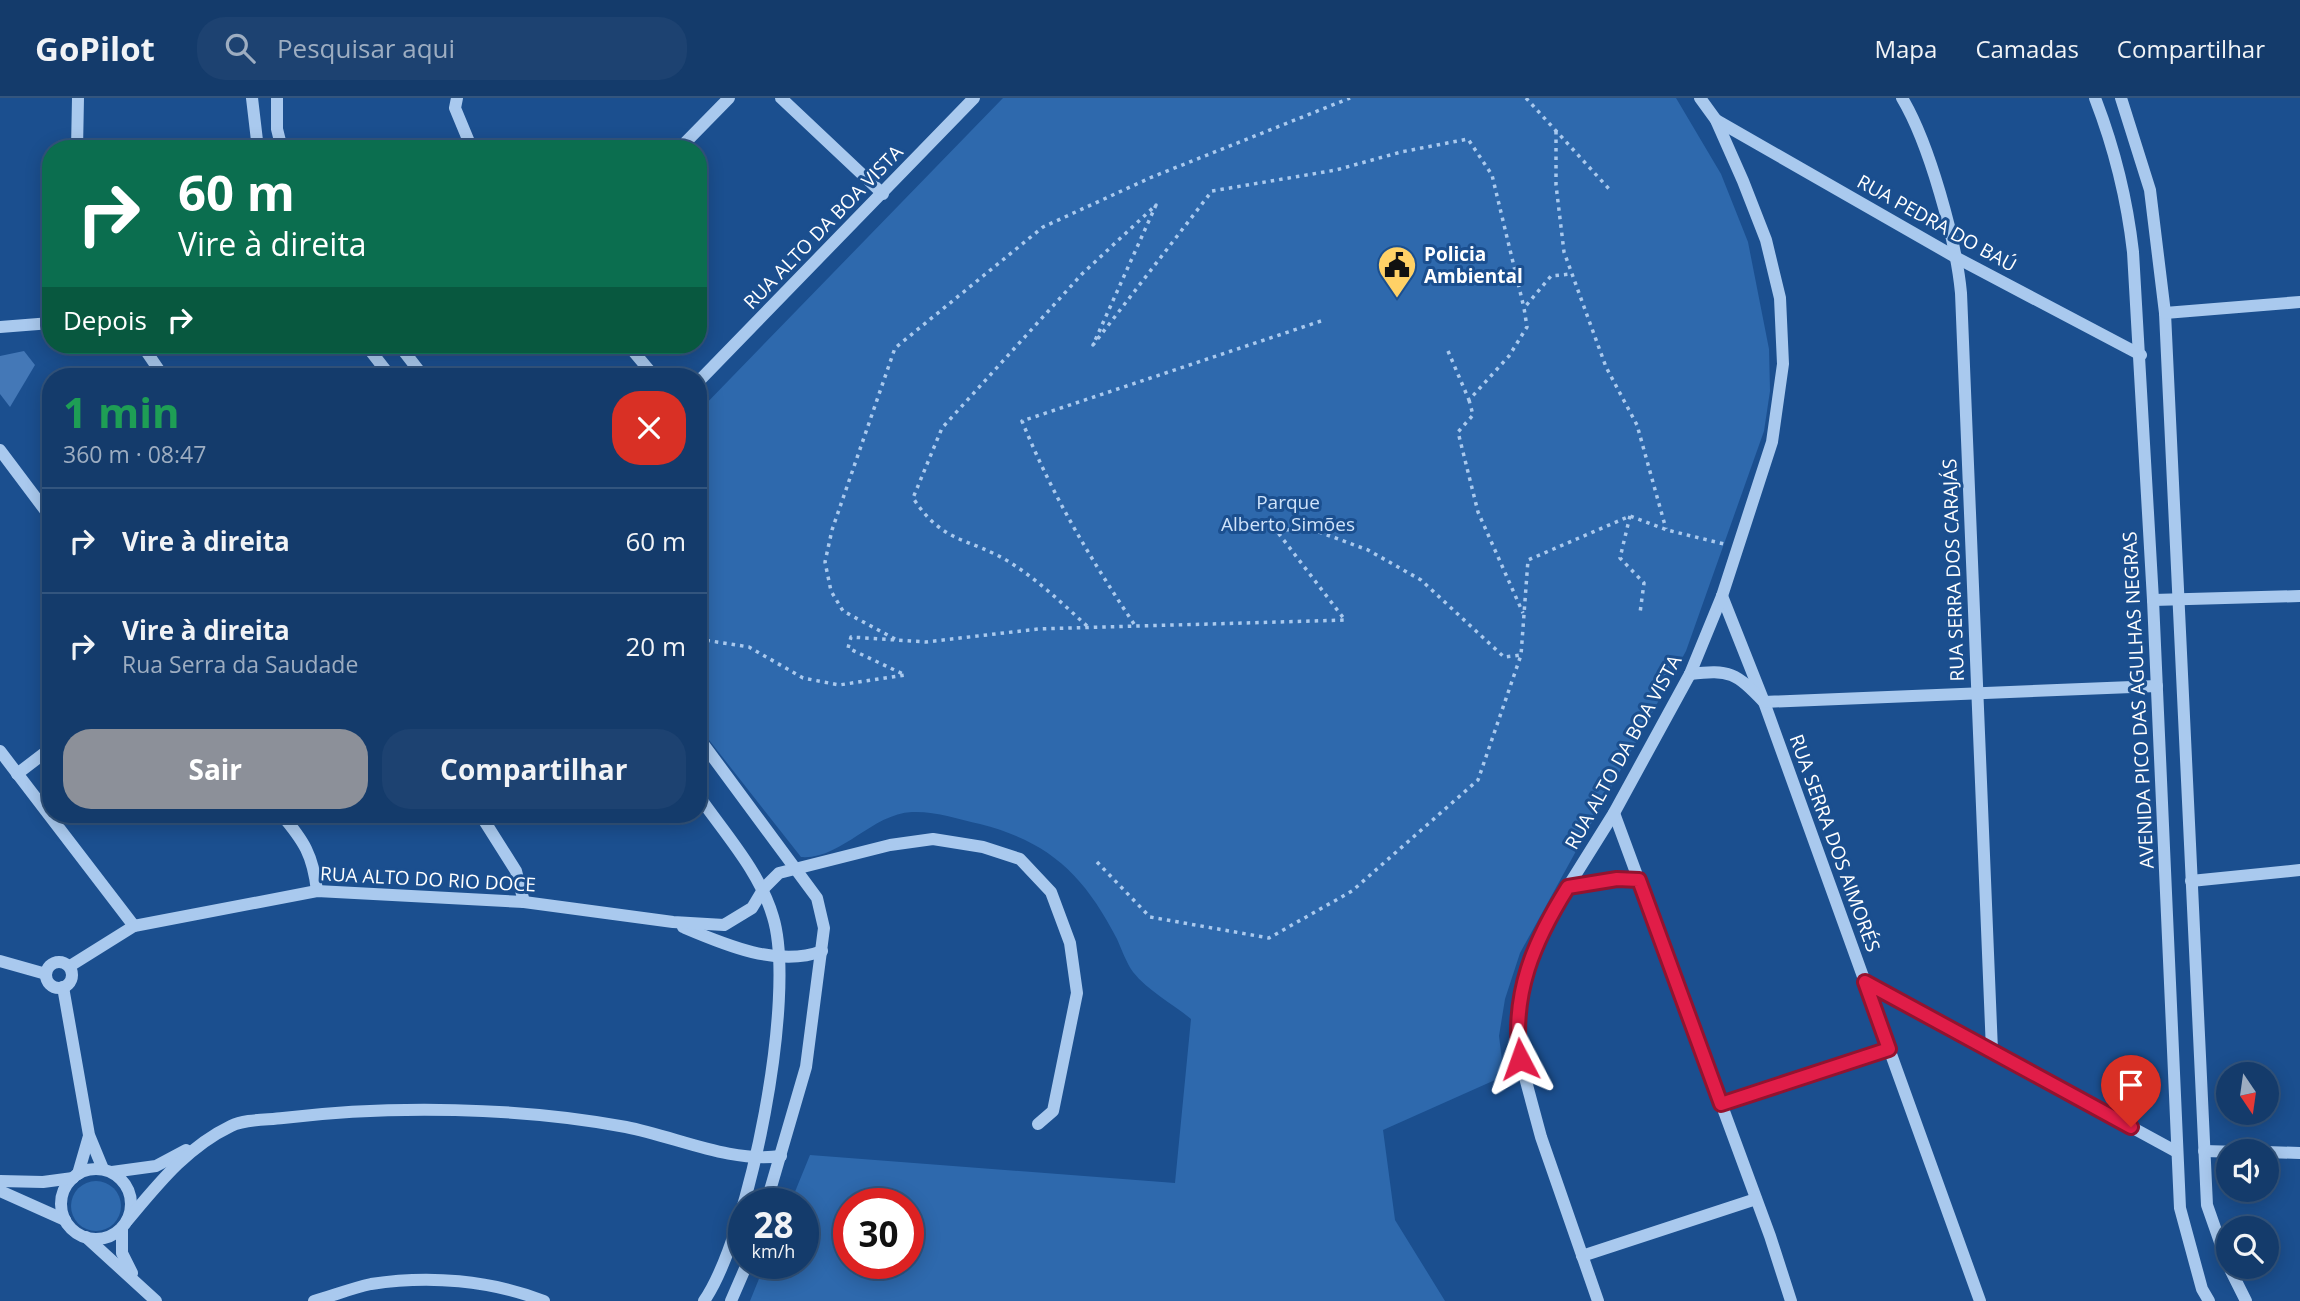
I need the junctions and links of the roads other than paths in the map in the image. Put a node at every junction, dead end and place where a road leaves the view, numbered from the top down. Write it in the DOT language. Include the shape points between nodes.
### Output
graph roads {
  1 [pos="78,98"];
  2 [pos="252,98"];
  3 [pos="278,98"];
  4 [pos="457,98"];
  5 [pos="729,98"];
  6 [pos="781,98"];
  7 [pos="974,98"];
  8 [pos="1700,98"];
  9 [pos="1902,98"];
  10 [pos="2095,98"];
  11 [pos="2121,98"];
  12 [pos="1716,120"];
  13 [pos="77,140"];
  14 [pos="257,140"];
  15 [pos="280,140"];
  16 [pos="468,140"];
  17 [pos="688,140"];
  18 [pos="883,194"];
  19 [pos="1957,258"];
  20 [pos="2300,302"];
  21 [pos="2165,313"];
  22 [pos="42,324"];
  23 [pos="0,327"];
  24 [pos="373,354"];
  25 [pos="405,354"];
  26 [pos="635,354"];
  27 [pos="2141,355"];
  28 [pos="384,368"];
  29 [pos="417,368"];
  30 [pos="647,368"];
  31 [pos="707,373"];
  32 [pos="0,450"];
  33 [pos="42,506"];
  34 [pos="1722,596"];
  35 [pos="2300,596"];
  36 [pos="2179,599"];
  37 [pos="2153,600"];
  38 [pos="1690,674"];
  39 [pos="2157,686"];
  40 [pos="1977,695"];
  41 [pos="1764,702"];
  42 [pos="707,749"];
  43 [pos="0,751"];
  44 [pos="42,755"];
  45 [pos="17,774"];
  46 [pos="42,806"];
  47 [pos="707,808"];
  48 [pos="1614,813"];
  49 [pos="55,823"];
  50 [pos="289,823"];
  51 [pos="486,823"];
  52 [pos="797,869"];
  53 [pos="2300,870"];
  54 [pos="1639,880"];
  55 [pos="2191,881"];
  56 [pos="1568,887"];
  57 [pos="764,888"];
  58 [pos="317,891"];
  59 [pos="524,902"];
  60 [pos="673,922"];
  61 [pos="134,926"];
  62 [pos="822,951"];
  63 [pos="781,954"];
  64 [pos="0,961"];
  65 [pos="70,966"];
  66 [pos="46,974"];
  67 [pos="1865,982"];
  68 [pos="63,987"];
  69 [pos="1889,1049"];
  70 [pos="1993,1051"];
  71 [pos="1721,1104"];
  72 [pos="1038,1124"];
  73 [pos="89,1135"];
  74 [pos="196,1145"];
  75 [pos="2204,1151"];
  76 [pos="2216,1151"];
  77 [pos="2178,1152"];
  78 [pos="2279,1152"];
  79 [pos="2300,1153"];
  80 [pos="781,1156"];
  81 [pos="756,1160"];
  82 [pos="107,1171"];
  83 [pos="76,1176"];
  84 [pos="0,1181"];
  85 [pos="771,1188"];
  86 [pos="0,1191"];
  87 [pos="1756,1199"];
  88 [pos="65,1220"];
  89 [pos="124,1224"];
  90 [pos="2216,1231"];
  91 [pos="85,1237"];
  92 [pos="1582,1256"];
  93 [pos="741,1279"];
  94 [pos="2235,1279"];
  95 [pos="136,1280"];
  96 [pos="156,1301"];
  97 [pos="314,1301"];
  98 [pos="544,1301"];
  99 [pos="704,1301"];
  100 [pos="731,1301"];
  101 [pos="1598,1301"];
  102 [pos="1790,1301"];
  103 [pos="1980,1301"];
  104 [pos="2210,1301"];
  105 [pos="2246,1301"];
  1 -- 13 [label="street"];
  2 -- 14 [label="street"];
  3 -- 15 [label="street"];
  4 -- 16 [label="street" via="455,107"];
  5 -- 17 [label="street"];
  6 -- 18 [label="street"];
  7 -- 18 [label="street, RUA ALTO DA BOA VISTA"];
  8 -- 12 [label="street, RUA ALTO DA BOA VISTA"];
  9 -- 19 [label="street, RUA SERRA DOS CARAJÁS" via="1915,119"];
  10 -- 27 [label="street, AVENIDA PICO DAS AGULHAS NEGRAS" via="2130,220"];
  11 -- 21 [label="street" via="2150,190"];
  12 -- 19 [label="street, RUA PEDRA DO BAÚ"];
  12 -- 34 [label="street, RUA ALTO DA BOA VISTA" via="1766,240 1780,298 1783,364 1772,442"];
  18 -- 31 [label="street, RUA ALTO DA BOA VISTA"];
  19 -- 27 [label="street, RUA PEDRA DO BAÚ"];
  19 -- 40 [label="street, RUA SERRA DOS CARAJÁS"];
  20 -- 21 [label="street"];
  21 -- 36 [label="street"];
  22 -- 23 [label="street"];
  24 -- 28 [label="street"];
  25 -- 29 [label="street"];
  26 -- 30 [label="street"];
  27 -- 37 [label="street, AVENIDA PICO DAS AGULHAS NEGRAS"];
  32 -- 33 [label="street"];
  34 -- 38 [label="street, RUA ALTO DA BOA VISTA"];
  34 -- 41 [label="street, RUA SERRA DOS AIMORÉS"];
  35 -- 36 [label="street"];
  36 -- 37 [label="street"];
  36 -- 55 [label="street"];
  37 -- 39 [label="street, AVENIDA PICO DAS AGULHAS NEGRAS"];
  38 -- 41 [label="street" via="1735,674"];
  38 -- 48 [label="street, RUA ALTO DA BOA VISTA"];
  39 -- 40 [label="street"];
  39 -- 77 [label="street, AVENIDA PICO DAS AGULHAS NEGRAS"];
  40 -- 41 [label="street"];
  40 -- 70 [label="street, RUA SERRA DOS CARAJÁS"];
  41 -- 67 [label="street, RUA SERRA DOS AIMORÉS"];
  42 -- 52 [label="street"];
  43 -- 45 [label="street"];
  44 -- 45 [label="street"];
  45 -- 46 [label="street"];
  47 -- 57 [label="street"];
  48 -- 54 [label="street"];
  48 -- 56 [label="street, RUA ALTO DA BOA VISTA"];
  49 -- 61 [label="street"];
  50 -- 58 [label="street" via="313,863"];
  51 -- 59 [label="street" via="516,870"];
  52 -- 57 [label="street" via="779,873"];
  52 -- 62 [label="street" via="817,898 824,928"];
  52 -- 72 [label="street" via="933,839 984,847 1020,859 1028,867 1051,892 1069,943 1077,993 1052,1111"];
  53 -- 55 [label="street"];
  54 -- 56 [label="street"];
  54 -- 71 [label="street"];
  55 -- 75 [label="street"];
  56 -- 92 [label="street, RUA ALTO DA BOA VISTA" via="1531,956 1517,1014 1517,1035 1541,1137"];
  57 -- 60 [label="street" via="752,908 724,925"];
  57 -- 63 [label="street"];
  58 -- 59 [label="street, RUA ALTO DO RIO DOCE"];
  58 -- 61 [label="street, RUA ALTO DO RIO DOCE"];
  59 -- 60 [label="street, RUA ALTO DO RIO DOCE"];
  60 -- 63 [label="street" via="728,946 757,954"];
  61 -- 65 [label="street, RUA ALTO DO RIO DOCE"];
  62 -- 63 [label="street" via="804,958"];
  62 -- 80 [label="street" via="806,1067"];
  63 -- 81 [label="street" via="775,1036"];
  64 -- 66 [label="street"];
  65 -- 66 [label="street" via="53,963"];
  65 -- 68 [label="street" via="72,978"];
  66 -- 68 [label="street" via="51,985"];
  67 -- 69 [label="street, RUA SERRA DOS AIMORÉS"];
  67 -- 70 [label="street"];
  68 -- 73 [label="street"];
  69 -- 71 [label="street"];
  69 -- 103 [label="street, RUA SERRA DOS AIMORÉS"];
  70 -- 77 [label="street"];
  71 -- 87 [label="street"];
  73 -- 82 [label="street"];
  73 -- 83 [label="street"];
  74 -- 81 [label="street" via="234,1124 327,1113 424,1110 504,1113 626,1127"];
  74 -- 82 [label="street" via="156,1166"];
  74 -- 89 [label="street"];
  75 -- 76 [label="street"];
  75 -- 90 [label="street" via="2207,1205"];
  77 -- 104 [label="street, AVENIDA PICO DAS AGULHAS NEGRAS" via="2180,1208 2202,1289"];
  78 -- 79 [label="street"];
  80 -- 81 [label="street"];
  80 -- 85 [label="street"];
  81 -- 99 [label="street" via="724,1262"];
  82 -- 83 [label="street"];
  82 -- 89 [label="street" via="128,1188 131,1199"];
  83 -- 84 [label="street" via="43,1182"];
  83 -- 88 [label="street" via="61,1202"];
  86 -- 88 [label="street"];
  87 -- 92 [label="street"];
  87 -- 102 [label="street"];
  88 -- 91 [label="street"];
  89 -- 91 [label="street" via="106,1237"];
  89 -- 95 [label="street" via="122,1253"];
  91 -- 95 [label="street"];
  92 -- 101 [label="street, RUA ALTO DA BOA VISTA"];
  93 -- 100 [label="street"];
  94 -- 105 [label="street"];
  95 -- 96 [label="street"];
  97 -- 98 [label="street" via="371,1284 449,1280 507,1287"];
}
